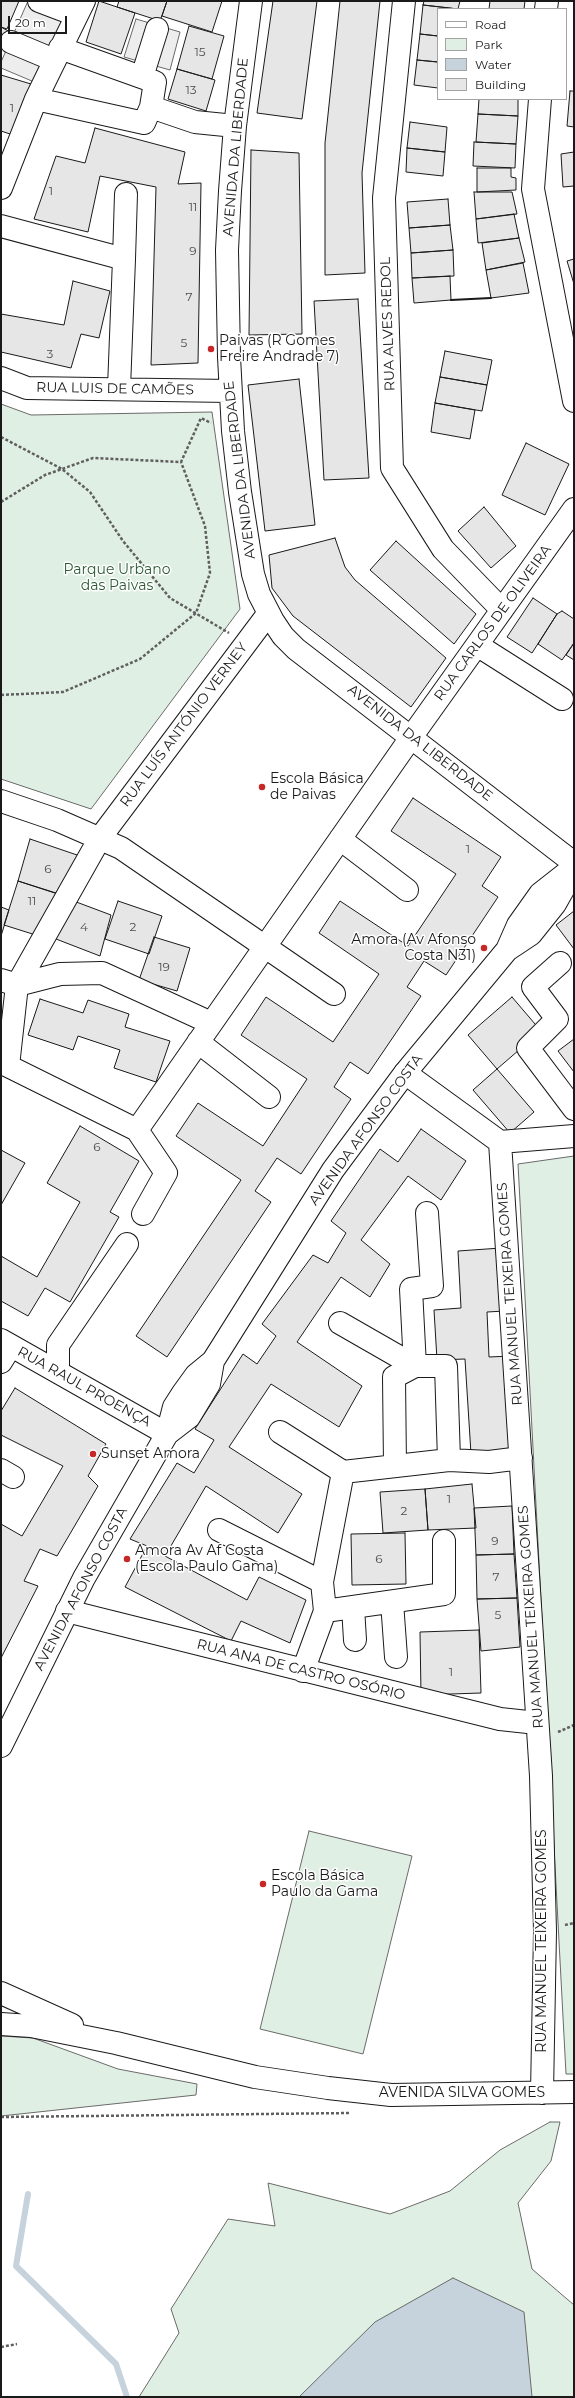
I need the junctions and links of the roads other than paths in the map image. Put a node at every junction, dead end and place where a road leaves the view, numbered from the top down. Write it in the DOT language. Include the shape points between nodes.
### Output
graph roads {
  1 [pos="39,1"];
  2 [pos="251,1"];
  3 [pos="404,1"];
  4 [pos="80,8"];
  5 [pos="157,29"];
  6 [pos="11,42"];
  7 [pos="57,54"];
  8 [pos="142,77"];
  9 [pos="36,99"];
  10 [pos="540,100"];
  11 [pos="151,107"];
  12 [pos="235,126"];
  13 [pos="7,153"];
  14 [pos="1,188"];
  15 [pos="126,194"];
  16 [pos="1,226"];
  17 [pos="124,259"];
  18 [pos="1,378"];
  19 [pos="119,388"];
  20 [pos="230,390"];
  21 [pos="574,401"];
  22 [pos="574,509"];
  23 [pos="502,610"];
  24 [pos="268,614"];
  25 [pos="478,645"];
  26 [pos="562,699"];
  27 [pos="412,736"];
  28 [pos="1,801"];
  29 [pos="100,838"];
  30 [pos="340,839"];
  31 [pos="574,863"];
  32 [pos="574,868"];
  33 [pos="406,890"];
  34 [pos="264,947"];
  35 [pos="560,963"];
  36 [pos="9,983"];
  37 [pos="334,994"];
  38 [pos="211,1023"];
  39 [pos="198,1042"];
  40 [pos="4,1072"];
  41 [pos="405,1073"];
  42 [pos="269,1097"];
  43 [pos="574,1109"];
  44 [pos="137,1130"];
  45 [pos="574,1136"];
  46 [pos="500,1142"];
  47 [pos="427,1213"];
  48 [pos="143,1214"];
  49 [pos="127,1244"];
  50 [pos="340,1323"];
  51 [pos="4,1349"];
  52 [pos="415,1366"];
  53 [pos="58,1372"];
  54 [pos="280,1432"];
  55 [pos="167,1434"];
  56 [pos="521,1458"];
  57 [pos="449,1460"];
  58 [pos="395,1466"];
  59 [pos="343,1472"];
  60 [pos="219,1530"];
  61 [pos="444,1541"];
  62 [pos="322,1582"];
  63 [pos="392,1602"];
  64 [pos="353,1607"];
  65 [pos="67,1611"];
  66 [pos="325,1611"];
  67 [pos="355,1640"];
  68 [pos="396,1657"];
  69 [pos="303,1671"];
  70 [pos="537,1723"];
  71 [pos="1,1746"];
  72 [pos="1,1993"];
  73 [pos="1,2024"];
  74 [pos="116,2043"];
  75 [pos="574,2092"];
  76 [pos="542,2093"];
  1 -- 4 [label="street"];
  2 -- 12 [label="street, AVENIDA DA LIBERDADE"];
  3 -- 23 [label="street, RUA ALVES REDOL" via="384,198 392,468 443,549"];
  4 -- 7 [label="street"];
  5 -- 8 [label="street"];
  6 -- 7 [label="street"];
  7 -- 8 [label="street"];
  7 -- 9 [label="street"];
  8 -- 11 [label="street" via="155,82"];
  9 -- 11 [label="street" via="144,123"];
  9 -- 13 [label="street"];
  10 -- 21 [label="street" via="533,189"];
  11 -- 12 [label="street" via="195,122"];
  12 -- 20 [label="street, AVENIDA DA LIBERDADE" via="227,250"];
  13 -- 14 [label="street"];
  15 -- 17 [label="street"];
  16 -- 17 [label="street"];
  17 -- 19 [label="street"];
  18 -- 19 [label="street, RUA LUIS DE CAMÕES" via="27,388"];
  19 -- 20 [label="street, RUA LUIS DE CAMÕES"];
  20 -- 24 [label="street, AVENIDA DA LIBERDADE" via="233,431 253,574"];
  22 -- 23 [label="street, RUA CARLOS DE OLIVEIRA"];
  23 -- 25 [label="street, RUA CARLOS DE OLIVEIRA"];
  24 -- 27 [label="street, AVENIDA DA LIBERDADE" via="283,636 296,649"];
  24 -- 29 [label="street, RUA LUÍS ANTÓNIO VERNEY"];
  25 -- 26 [label="street"];
  25 -- 27 [label="street, RUA CARLOS DE OLIVEIRA"];
  27 -- 30 [label="street, RUA CARLOS DE OLIVEIRA"];
  27 -- 31 [label="street, AVENIDA DA LIBERDADE"];
  28 -- 29 [label="street"];
  29 -- 34 [label="street" via="121,848"];
  29 -- 36 [label="street, RUA LUÍS ANTÓNIO VERNEY" via="55,921"];
  30 -- 33 [label="street"];
  30 -- 34 [label="street, RUA CARLOS DE OLIVEIRA"];
  32 -- 41 [label="street, AVENIDA AFONSO COSTA" via="540,894 518,925 507,950"];
  34 -- 37 [label="street"];
  34 -- 38 [label="street, RUA CARLOS DE OLIVEIRA"];
  35 -- 43 [label="street" via="533,987 557,1019 528,1048"];
  36 -- 38 [label="street" via="60,974 102,973"];
  36 -- 40 [label="street"];
  38 -- 39 [label="street, RUA CARLOS DE OLIVEIRA"];
  39 -- 42 [label="street"];
  39 -- 44 [label="street, RUA CARLOS DE OLIVEIRA"];
  40 -- 44 [label="street"];
  41 -- 46 [label="street"];
  41 -- 55 [label="street, AVENIDA AFONSO COSTA" via="333,1170 213,1361 196,1375 174,1407"];
  44 -- 48 [label="street" via="166,1173"];
  45 -- 46 [label="street"];
  46 -- 56 [label="street, RUA MANUEL TEIXEIRA GOMES"];
  47 -- 52 [label="street" via="432,1286 411,1289"];
  49 -- 53 [label="street" via="58,1345"];
  50 -- 52 [label="street"];
  51 -- 53 [label="street, RUA RAUL PROENÇA"];
  52 -- 57 [label="street" via="446,1366"];
  52 -- 58 [label="street" via="394,1377"];
  53 -- 55 [label="street, RUA RAUL PROENÇA"];
  54 -- 59 [label="street"];
  55 -- 65 [label="street, AVENIDA AFONSO COSTA"];
  56 -- 57 [label="street" via="489,1462"];
  56 -- 70 [label="street, RUA MANUEL TEIXEIRA GOMES"];
  57 -- 58 [label="street"];
  58 -- 59 [label="street"];
  59 -- 62 [label="street"];
  60 -- 62 [label="street"];
  61 -- 63 [label="street" via="444,1594"];
  62 -- 66 [label="street"];
  63 -- 64 [label="street"];
  63 -- 68 [label="street"];
  64 -- 66 [label="street"];
  64 -- 67 [label="street"];
  65 -- 69 [label="street, RUA ANA DE CASTRO OSÓRIO"];
  65 -- 71 [label="street, AVENIDA AFONSO COSTA"];
  66 -- 69 [label="street"];
  69 -- 70 [label="street, RUA ANA DE CASTRO OSÓRIO" via="500,1718"];
  70 -- 76 [label="street, RUA MANUEL TEIXEIRA GOMES" via="545,1931"];
  72 -- 74 [label="street"];
  73 -- 74 [label="street" via="30,2026"];
  74 -- 76 [label="street, AVENIDA SILVA GOMES" via="255,2076 328,2088 391,2095"];
  75 -- 76 [label="street, AVENIDA SILVA GOMES"];
}
